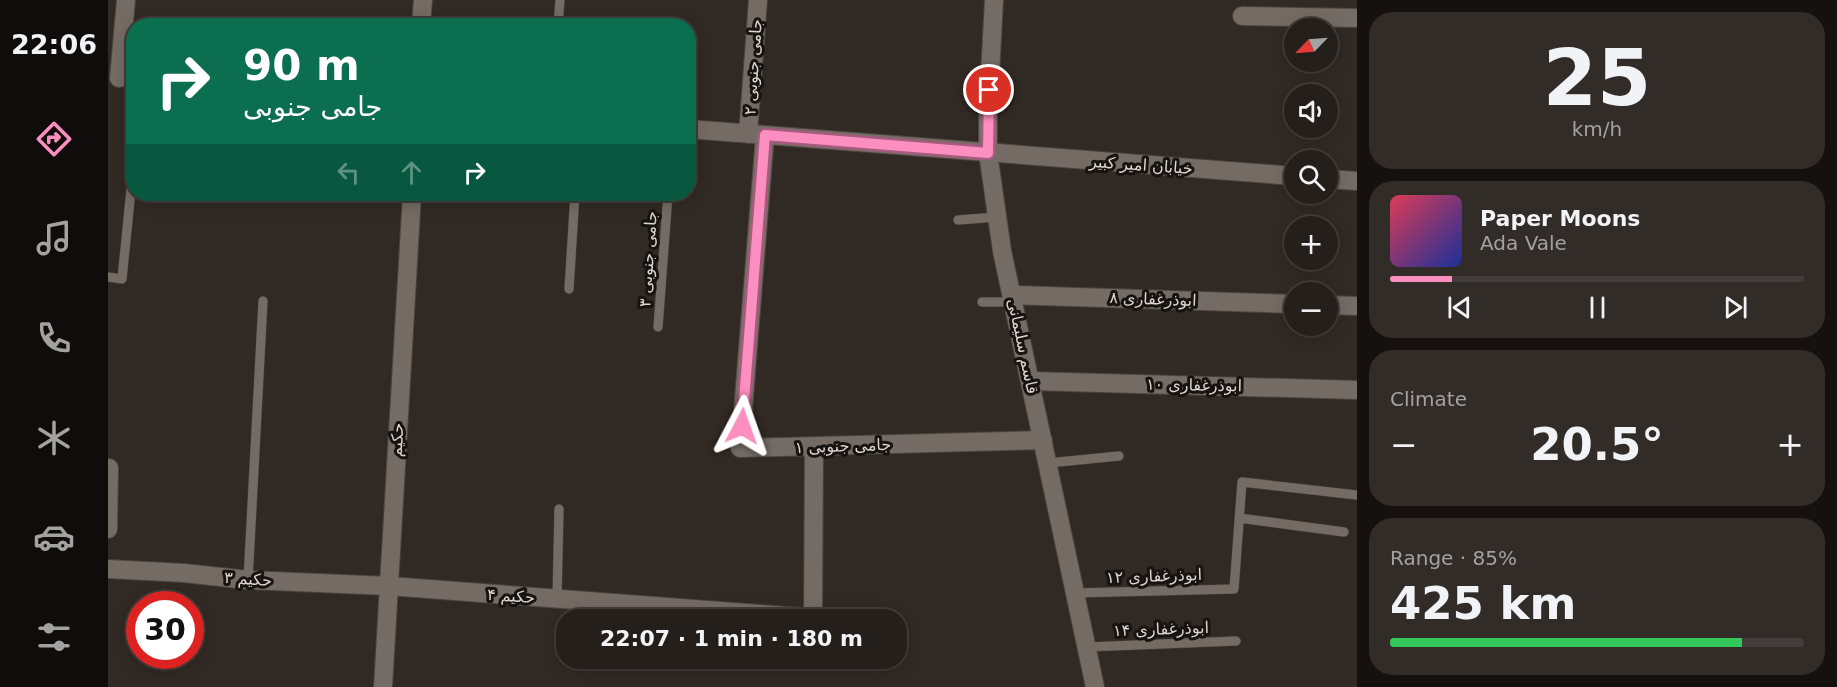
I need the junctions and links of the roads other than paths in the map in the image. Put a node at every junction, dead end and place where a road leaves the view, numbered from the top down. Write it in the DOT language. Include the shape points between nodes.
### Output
graph roads {
  1 [pos="126,0"];
  2 [pos="423,0"];
  3 [pos="560,0"];
  4 [pos="758,0"];
  5 [pos="994,0"];
  6 [pos="1242,16"];
  7 [pos="422,18"];
  8 [pos="559,18"];
  9 [pos="1357,18"];
  10 [pos="120,78"];
  11 [pos="696,130"];
  12 [pos="756,135"];
  13 [pos="988,153"];
  14 [pos="1284,175"];
  15 [pos="1338,180"];
  16 [pos="1357,181"];
  17 [pos="130,201"];
  18 [pos="412,201"];
  19 [pos="575,201"];
  20 [pos="667,201"];
  21 [pos="997,217"];
  22 [pos="958,220"];
  23 [pos="108,277"];
  24 [pos="569,290"];
  25 [pos="1012,298"];
  26 [pos="263,301"];
  27 [pos="982,302"];
  28 [pos="1284,304"];
  29 [pos="1338,305"];
  30 [pos="1357,306"];
  31 [pos="658,327"];
  32 [pos="1030,381"];
  33 [pos="1357,390"];
  34 [pos="1043,440"];
  35 [pos="814,447"];
  36 [pos="1119,456"];
  37 [pos="1048,463"];
  38 [pos="109,468"];
  39 [pos="1357,495"];
  40 [pos="559,509"];
  41 [pos="1239,518"];
  42 [pos="108,529"];
  43 [pos="1344,532"];
  44 [pos="108,569"];
  45 [pos="248,580"];
  46 [pos="388,586"];
  47 [pos="1075,593"];
  48 [pos="557,599"];
  49 [pos="692,609"];
  50 [pos="813,609"];
  51 [pos="1236,640"];
  52 [pos="1087,647"];
  53 [pos="383,687"];
  54 [pos="1095,687"];
  1 -- 10 [label="street"];
  2 -- 7 [label="street"];
  3 -- 8 [label="lane"];
  4 -- 12 [label="street, جامی جنوبی ۲"];
  5 -- 13 [label="street, قاسم سلیمانی"];
  6 -- 9 [label="street"];
  11 -- 12 [label="street, خیابان امیر کبیر"];
  12 -- 13 [label="street, خیابان امیر کبیر"];
  12 -- 35 [label="street, جامی جنوبی ۱" via="740,448"];
  13 -- 14 [label="street, خیابان امیر کبیر"];
  13 -- 21 [label="street, قاسم سلیمانی"];
  15 -- 16 [label="street"];
  17 -- 23 [label="lane" via="122,279"];
  18 -- 46 [label="street, حکیم"];
  19 -- 24 [label="lane"];
  20 -- 31 [label="lane, جامی جنوبی ۳"];
  21 -- 22 [label="lane"];
  21 -- 25 [label="street, قاسم سلیمانی"];
  25 -- 27 [label="lane"];
  25 -- 28 [label="street, ابوذرغفاری ۸"];
  25 -- 32 [label="street, قاسم سلیمانی"];
  26 -- 45 [label="lane"];
  29 -- 30 [label="street"];
  32 -- 33 [label="street, ابوذرغفاری ۱۰"];
  32 -- 34 [label="street, قاسم سلیمانی"];
  34 -- 35 [label="street, جامی جنوبی ۱"];
  34 -- 37 [label="street, قاسم سلیمانی"];
  35 -- 50 [label="street"];
  36 -- 37 [label="lane"];
  37 -- 47 [label="street, قاسم سلیمانی"];
  38 -- 42 [label="street"];
  39 -- 41 [label="lane" via="1242,482"];
  40 -- 48 [label="lane"];
  41 -- 43 [label="lane"];
  41 -- 47 [label="lane, ابوذرغفاری ۱۲" via="1234,589"];
  44 -- 45 [label="street, حکیم ۳"];
  45 -- 46 [label="street, حکیم ۳"];
  46 -- 48 [label="street, حکیم ۴"];
  46 -- 53 [label="street, حکیم"];
  47 -- 52 [label="street, قاسم سلیمانی"];
  48 -- 49 [label="street, حکیم ۴"];
  51 -- 52 [label="lane, ابوذرغفاری ۱۴"];
  52 -- 54 [label="street, قاسم سلیمانی"];
}
